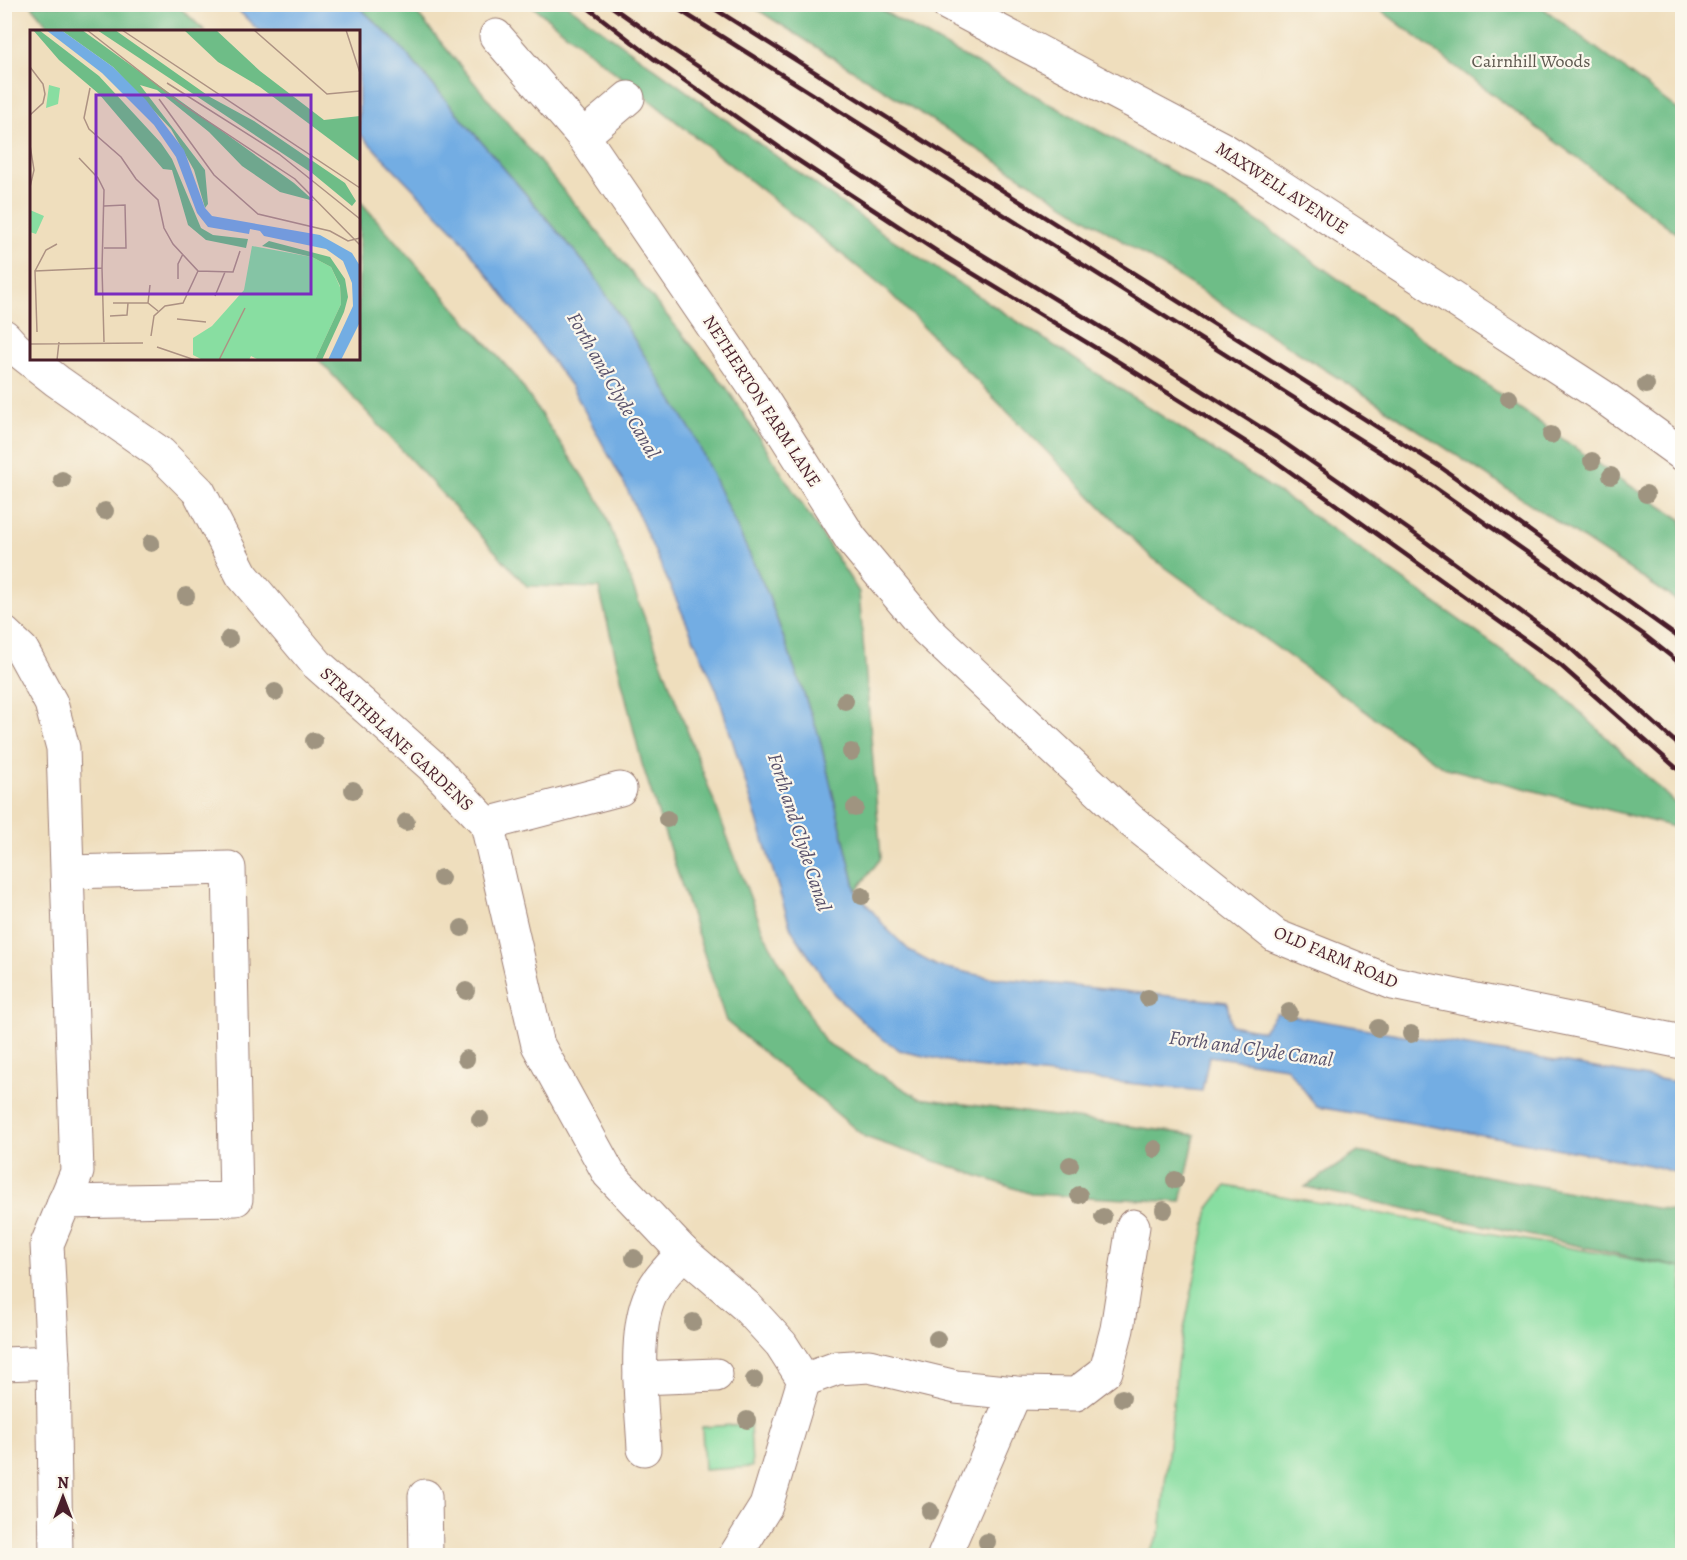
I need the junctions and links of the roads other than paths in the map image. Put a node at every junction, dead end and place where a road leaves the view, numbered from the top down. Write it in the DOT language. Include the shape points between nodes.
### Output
graph roads {
  1 [pos="948,4"];
  2 [pos="496,36"];
  3 [pos="628,98"];
  4 [pos="583,136"];
  5 [pos="4,336"];
  6 [pos="30,360"];
  7 [pos="30,360"];
  8 [pos="1683,454"];
  9 [pos="4,633"];
  10 [pos="1051,746"];
  11 [pos="620,789"];
  12 [pos="487,824"];
  13 [pos="68,872"];
  14 [pos="1683,1042"];
  15 [pos="64,1202"];
  16 [pos="1133,1226"];
  17 [pos="683,1252"];
  18 [pos="53,1362"];
  19 [pos="4,1364"];
  20 [pos="716,1375"];
  21 [pos="640,1378"];
  22 [pos="804,1380"];
  23 [pos="1015,1393"];
  24 [pos="644,1449"];
  25 [pos="425,1496"];
  26 [pos="56,1556"];
  27 [pos="426,1556"];
  28 [pos="735,1556"];
  29 [pos="944,1556"];
  1 -- 8 [label="street, MAXWELL AVENUE" via="1223,149 1602,396"];
  2 -- 4 [label="street, NETHERTON FARM LANE"];
  3 -- 4 [label="street"];
  4 -- 10 [label="street, NETHERTON FARM LANE" via="759,394 852,539 927,630"];
  5 -- 7 [label="street, STRATHBLANE GARDENS"];
  6 -- 12 [label="street, STRATHBLANE GARDENS" via="160,453 199,492 242,575 317,664 432,766"];
  9 -- 13 [label="street" via="22,650 51,703 63,748"];
  10 -- 14 [label="street, OLD FARM ROAD" via="1130,820 1276,936 1393,983"];
  11 -- 12 [label="street"];
  12 -- 17 [label="street, STRATHBLANE GARDENS" via="538,1045 609,1174"];
  13 -- 15 [label="street" via="77,1172"];
  13 -- 15 [label="street" via="229,868 236,1199"];
  15 -- 18 [label="street" via="47,1244"];
  16 -- 23 [label="street" via="1117,1329 1106,1371 1076,1394"];
  17 -- 21 [label="street" via="654,1288 646,1307"];
  17 -- 22 [label="street, STRATHBLANE GARDENS" via="746,1306 781,1344"];
  18 -- 19 [label="street"];
  18 -- 26 [label="street"];
  20 -- 21 [label="street"];
  21 -- 24 [label="street"];
  22 -- 23 [label="street" via="837,1368 869,1366 956,1387"];
  22 -- 28 [label="street" via="766,1506"];
  23 -- 29 [label="street"];
  25 -- 27 [label="street"];
}
